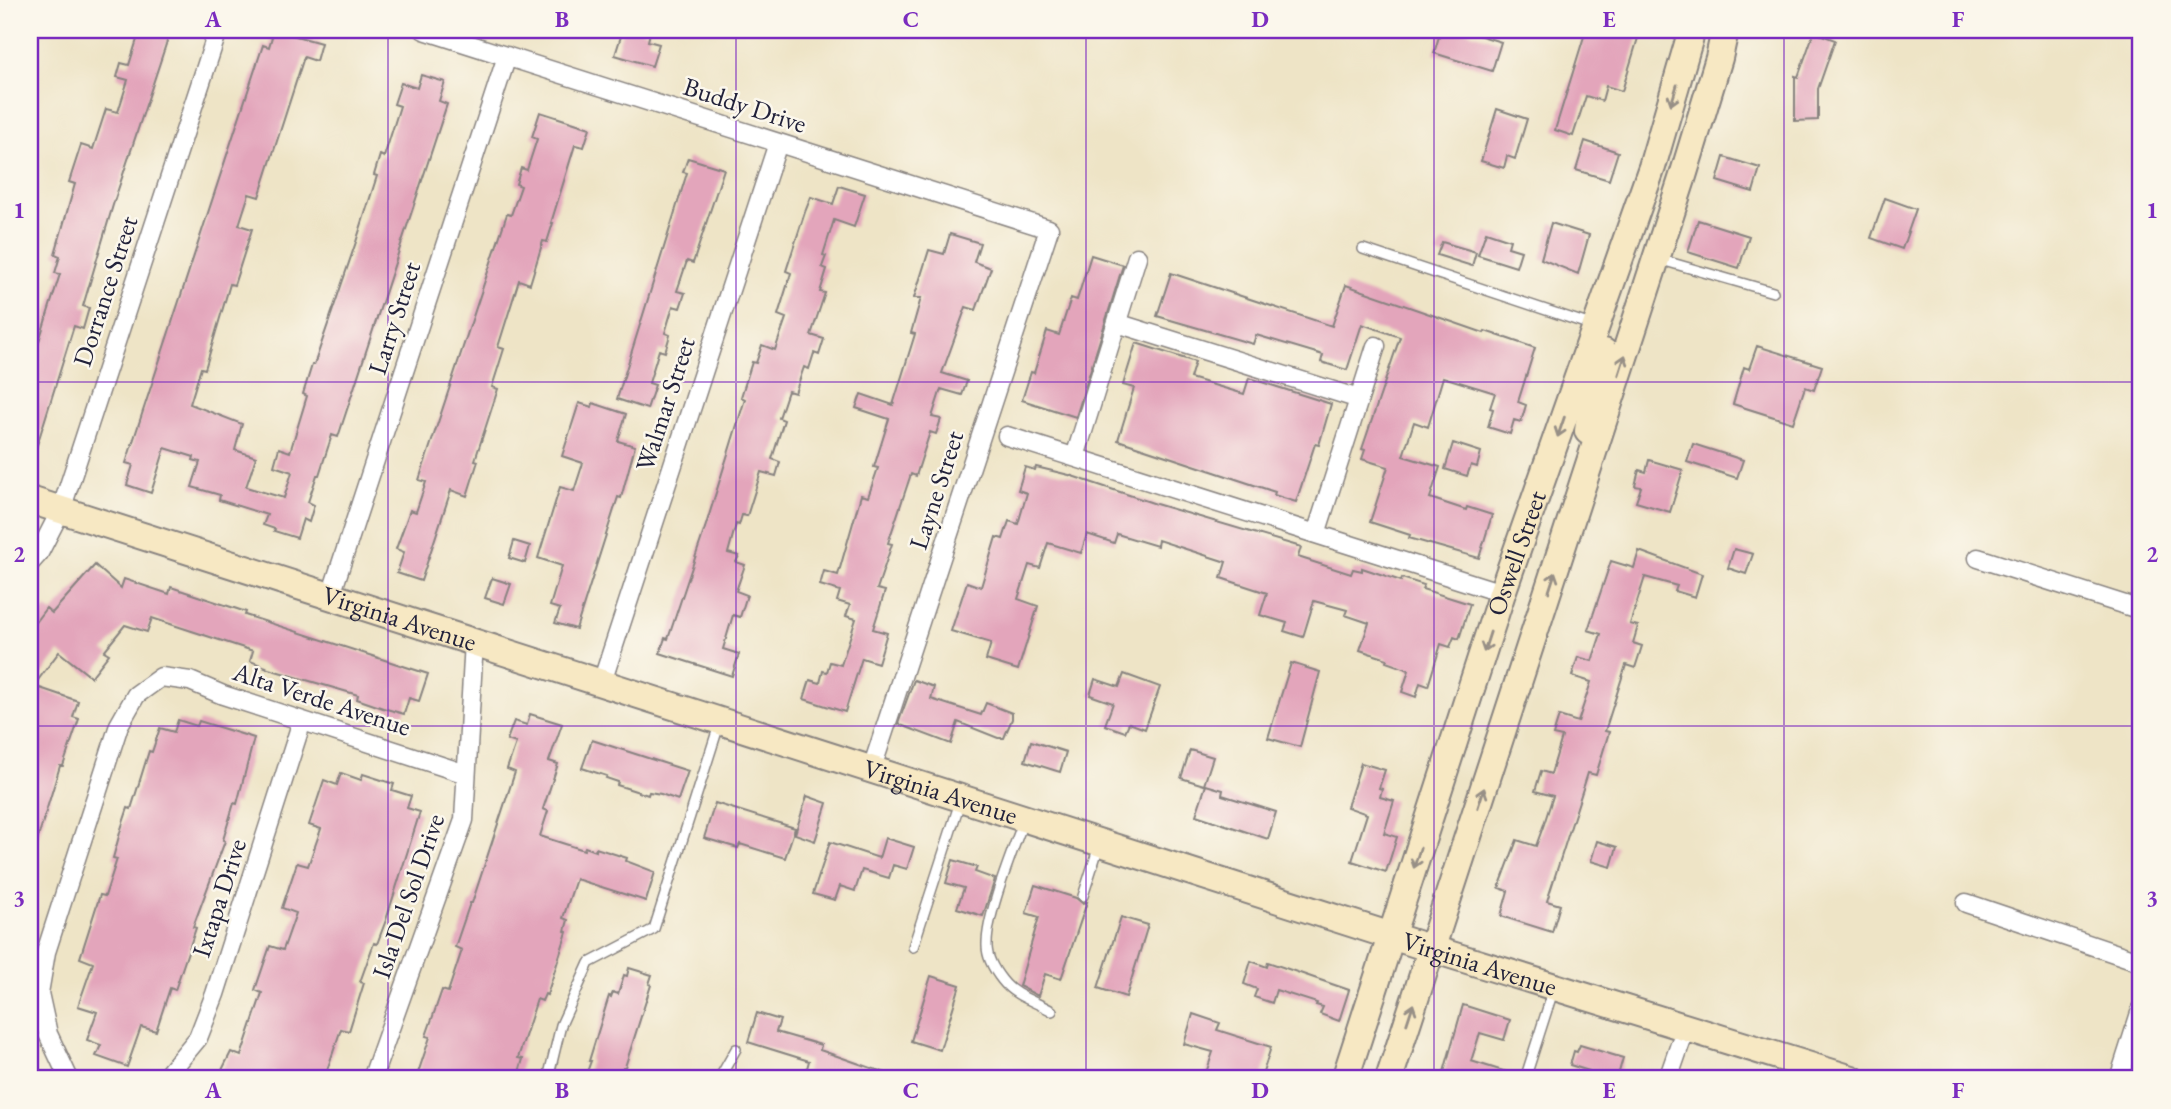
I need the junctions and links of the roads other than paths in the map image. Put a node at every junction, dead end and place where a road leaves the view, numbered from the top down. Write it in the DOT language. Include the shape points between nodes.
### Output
graph roads {
  1 [pos="218,30"];
  2 [pos="424,30"];
  3 [pos="1692,30"];
  4 [pos="1725,30"];
  5 [pos="507,56"];
  6 [pos="778,143"];
  7 [pos="1049,229"];
  8 [pos="1363,249"];
  9 [pos="1137,257"];
  10 [pos="1656,258"];
  11 [pos="1773,292"];
  12 [pos="1117,323"];
  13 [pos="1596,327"];
  14 [pos="1376,345"];
  15 [pos="1359,400"];
  16 [pos="1007,436"];
  17 [pos="1075,457"];
  18 [pos="30,500"];
  19 [pos="61,510"];
  20 [pos="1573,516"];
  21 [pos="1316,534"];
  22 [pos="1978,558"];
  23 [pos="30,563"];
  24 [pos="1502,593"];
  25 [pos="331,596"];
  26 [pos="2141,610"];
  27 [pos="474,641"];
  28 [pos="602,682"];
  29 [pos="721,720"];
  30 [pos="302,721"];
  31 [pos="872,768"];
  32 [pos="466,774"];
  33 [pos="962,797"];
  34 [pos="1025,817"];
  35 [pos="1100,841"];
  36 [pos="1083,896"];
  37 [pos="1966,903"];
  38 [pos="1392,936"];
  39 [pos="913,947"];
  40 [pos="1432,949"];
  41 [pos="2141,962"];
  42 [pos="1555,986"];
  43 [pos="2141,1010"];
  44 [pos="1052,1011"];
  45 [pos="1686,1027"];
  46 [pos="736,1049"];
  47 [pos="69,1079"];
  48 [pos="164,1079"];
  49 [pos="372,1079"];
  50 [pos="548,1079"];
  51 [pos="719,1079"];
  52 [pos="1345,1079"];
  53 [pos="1389,1079"];
  54 [pos="1525,1079"];
  55 [pos="1668,1079"];
  56 [pos="1852,1079"];
  57 [pos="2119,1079"];
  1 -- 19 [label="street, Dorrance Street"];
  2 -- 5 [label="street, Buddy Drive"];
  3 -- 13 [label="main road, Oswell Street, one-way" via="1652,167"];
  4 -- 10 [label="main road, Oswell Street"];
  5 -- 6 [label="street, Buddy Drive"];
  5 -- 25 [label="street, Larry Street"];
  6 -- 7 [label="street, Buddy Drive"];
  6 -- 28 [label="street, Walmar Street"];
  7 -- 31 [label="street, Layne Street"];
  8 -- 13 [label="lane"];
  9 -- 12 [label="street"];
  10 -- 11 [label="lane"];
  20 -- 10 [label="main road, Oswell Street, one-way"];
  12 -- 15 [label="street"];
  12 -- 17 [label="street"];
  13 -- 20 [label="main road" via="1605,335 1605,346 1595,378"];
  13 -- 24 [label="main road, Oswell Street, one-way"];
  14 -- 15 [label="street"];
  15 -- 21 [label="street"];
  16 -- 17 [label="street"];
  17 -- 21 [label="street"];
  18 -- 19 [label="main road, Virginia Avenue"];
  19 -- 23 [label="street, Dorrance Street"];
  19 -- 25 [label="main road, Virginia Avenue"];
  40 -- 20 [label="main road, Oswell Street, one-way"];
  21 -- 24 [label="street"];
  22 -- 26 [label="street"];
  24 -- 38 [label="main road, Oswell Street, one-way"];
  25 -- 27 [label="main road, Virginia Avenue"];
  27 -- 28 [label="main road, Virginia Avenue"];
  27 -- 32 [label="street, Isla Del Sol Drive"];
  28 -- 29 [label="main road, Virginia Avenue"];
  29 -- 31 [label="main road, Virginia Avenue"];
  29 -- 50 [label="lane" via="654,929 589,963 561,1025"];
  30 -- 32 [label="street, Alta Verde Avenue"];
  30 -- 47 [label="street, Alta Verde Avenue" via="190,681 161,677 136,695 119,725 46,952 39,993 48,1034"];
  30 -- 48 [label="street, Ixtapa Drive" via="215,994 198,1038"];
  31 -- 33 [label="main road, Virginia Avenue"];
  32 -- 49 [label="street, Isla Del Sol Drive" via="464,820"];
  33 -- 34 [label="main road, Virginia Avenue"];
  33 -- 39 [label="lane"];
  34 -- 35 [label="main road, Virginia Avenue"];
  34 -- 44 [label="lane" via="989,925 987,947 1003,981 1027,1000"];
  35 -- 36 [label="lane"];
  35 -- 38 [label="main road, Virginia Avenue"];
  37 -- 41 [label="street"];
  38 -- 40 [label="main road, Virginia Avenue"];
  38 -- 52 [label="main road, Oswell Street"];
  40 -- 42 [label="main road, Virginia Avenue"];
  53 -- 40 [label="main road, Oswell Street, one-way"];
  42 -- 45 [label="main road, Virginia Avenue"];
  42 -- 54 [label="lane"];
  43 -- 57 [label="street"];
  45 -- 55 [label="street"];
  45 -- 56 [label="main road, Virginia Avenue"];
  46 -- 51 [label="lane"];
}
